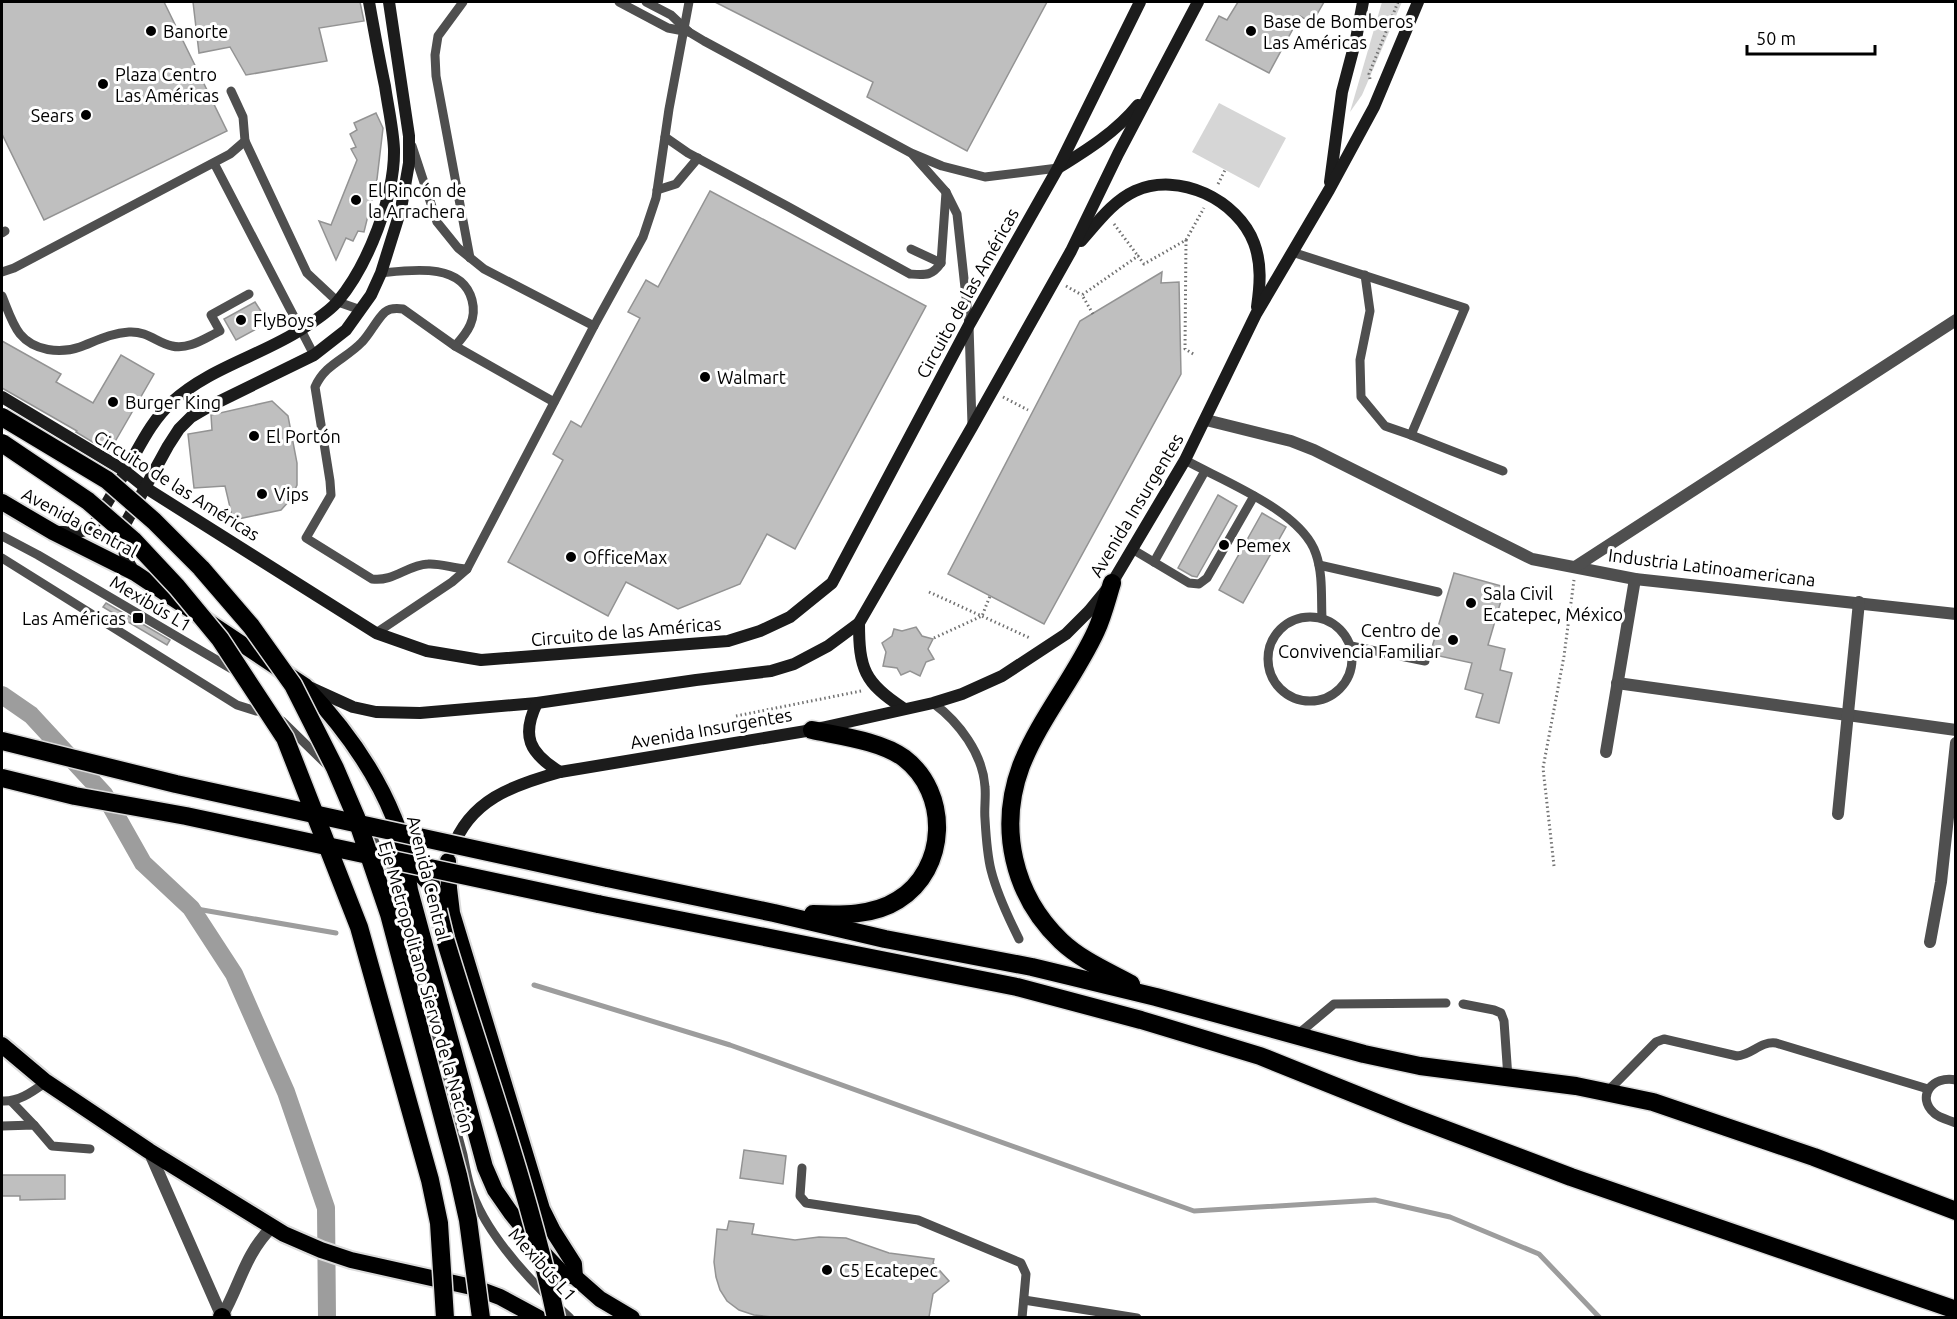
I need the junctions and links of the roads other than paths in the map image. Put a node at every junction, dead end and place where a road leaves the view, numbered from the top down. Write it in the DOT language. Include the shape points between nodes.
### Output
graph roads {
  1 [pos="369,2"];
  2 [pos="389,2"];
  3 [pos="463,2"];
  4 [pos="620,2"];
  5 [pos="646,2"];
  6 [pos="689,2"];
  7 [pos="1140,2"];
  8 [pos="1198,2"];
  9 [pos="1363,2"];
  10 [pos="1418,2"];
  11 [pos="686,30"];
  12 [pos="1154,86"];
  13 [pos="231,91"];
  14 [pos="409,136"];
  15 [pos="665,137"];
  16 [pos="244,141"];
  17 [pos="911,153"];
  18 [pos="698,159"];
  19 [pos="214,163"];
  20 [pos="1058,168"];
  21 [pos="657,190"];
  22 [pos="1329,190"];
  23 [pos="946,192"];
  24 [pos="911,249"];
  25 [pos="1071,251"];
  26 [pos="1292,252"];
  27 [pos="470,258"];
  28 [pos="941,263"];
  29 [pos="2,272"];
  30 [pos="381,273"];
  31 [pos="1365,275"];
  32 [pos="249,294"];
  33 [pos="2,296"];
  34 [pos="338,302"];
  35 [pos="361,310"];
  36 [pos="1256,314"];
  37 [pos="1956,320"];
  38 [pos="969,325"];
  39 [pos="594,326"];
  40 [pos="300,330"];
  41 [pos="455,346"];
  42 [pos="314,355"];
  43 [pos="2,397"];
  44 [pos="554,402"];
  45 [pos="2,417"];
  46 [pos="1206,420"];
  47 [pos="972,427"];
  48 [pos="1411,435"];
  49 [pos="2,443"];
  50 [pos="1185,460"];
  51 [pos="125,471"];
  52 [pos="1205,471"];
  53 [pos="1503,471"];
  54 [pos="146,488"];
  55 [pos="1254,496"];
  56 [pos="2,502"];
  57 [pos="53,532"];
  58 [pos="2,536"];
  59 [pos="1132,549"];
  60 [pos="2,558"];
  61 [pos="1154,562"];
  62 [pos="1319,565"];
  63 [pos="1575,567"];
  64 [pos="467,569"];
  65 [pos="135,573"];
  66 [pos="1635,579"];
  67 [pos="1112,583"];
  68 [pos="1438,592"];
  69 [pos="1859,602"];
  70 [pos="1956,614"];
  71 [pos="1322,618"];
  72 [pos="859,622"];
  73 [pos="376,633"];
  74 [pos="1351,646"];
  75 [pos="1425,661"];
  76 [pos="1617,683"];
  77 [pos="305,686"];
  78 [pos="537,703"];
  79 [pos="933,703"];
  80 [pos="903,708"];
  81 [pos="272,712"];
  82 [pos="1848,716"];
  83 [pos="812,730"];
  84 [pos="1956,730"];
  85 [pos="2,741"];
  86 [pos="1956,743"];
  87 [pos="1606,752"];
  88 [pos="560,772"];
  89 [pos="2,778"];
  90 [pos="1838,814"];
  91 [pos="405,856"];
  92 [pos="448,861"];
  93 [pos="431,884"];
  94 [pos="774,913"];
  95 [pos="1019,939"];
  96 [pos="1930,942"];
  97 [pos="1156,997"];
  98 [pos="1446,1003"];
  99 [pos="1463,1004"];
  100 [pos="1297,1035"];
  101 [pos="2,1045"];
  102 [pos="1508,1078"];
  103 [pos="1956,1080"];
  104 [pos="46,1082"];
  105 [pos="1928,1089"];
  106 [pos="1606,1092"];
  107 [pos="2,1101"];
  108 [pos="12,1102"];
  109 [pos="1956,1123"];
  110 [pos="34,1125"];
  111 [pos="2,1126"];
  112 [pos="90,1149"];
  113 [pos="149,1151"];
  114 [pos="802,1168"];
  115 [pos="1956,1211"];
  116 [pos="278,1230"];
  117 [pos="575,1276"];
  118 [pos="1024,1300"];
  119 [pos="1956,1310"];
  120 [pos="222,1317"];
  121 [pos="445,1317"];
  122 [pos="481,1317"];
  123 [pos="539,1317"];
  124 [pos="556,1317"];
  125 [pos="570,1317"];
  126 [pos="632,1317"];
  127 [pos="1022,1317"];
  128 [pos="1137,1317"];
  1 -- 34 [label="main road" via="392,124 392,181 360,268"];
  2 -- 14 [label="main road"];
  3 -- 27 [label="lane" via="438,36 435,55"];
  4 -- 11 [label="lane" via="668,28"];
  5 -- 11 [label="lane" via="671,15"];
  6 -- 11 [label="lane"];
  7 -- 20 [label="main road, Circuito de las Américas"];
  8 -- 12 [label="main road"];
  9 -- 22 [label="main road" via="1342,92"];
  10 -- 22 [label="main road, Avenida Insurgentes" via="1374,107"];
  11 -- 15 [label="lane"];
  11 -- 17 [label="lane"];
  12 -- 20 [label="main road" via="1123,123"];
  12 -- 25 [label="main road"];
  13 -- 16 [label="lane" via="243,117"];
  14 -- 27 [label="lane" via="437,222"];
  14 -- 30 [label="main road" via="401,209"];
  15 -- 18 [label="lane"];
  15 -- 21 [label="lane"];
  16 -- 19 [label="lane"];
  16 -- 34 [label="lane" via="307,273"];
  17 -- 20 [label="lane" via="986,177"];
  17 -- 23 [label="lane"];
  18 -- 21 [label="lane" via="676,184"];
  18 -- 28 [label="lane" via="910,274 935,272"];
  19 -- 29 [label="lane"];
  19 -- 40 [label="lane"];
  20 -- 38 [label="main road, Circuito de las Américas"];
  21 -- 39 [label="lane" via="643,237"];
  22 -- 26 [label="main road, Avenida Insurgentes"];
  23 -- 28 [label="lane"];
  23 -- 38 [label="lane" via="957,214"];
  24 -- 28 [label="lane"];
  25 -- 36 [label="main road" via="1106,213 1135,191 1157,185 1195,189 1230,209 1245,224 1259,262 1261,285"];
  25 -- 47 [label="main road"];
  26 -- 31 [label="lane"];
  26 -- 36 [label="main road, Avenida Insurgentes"];
  27 -- 39 [label="lane"];
  30 -- 35 [label="main road"];
  30 -- 41 [label="lane" via="443,273 470,289 475,311 467,333"];
  31 -- 48 [label="lane" via="1370,311 1360,360 1361,397 1385,426"];
  31 -- 48 [label="lane" via="1465,308"];
  32 -- 33 [label="lane" via="211,315 220,331 189,346 172,346 151,335 131,332 110,334 77,348 53,351 33,346 20,333"];
  34 -- 35 [label="lane"];
  34 -- 40 [label="main road"];
  35 -- 42 [label="main road" via="345,330"];
  36 -- 46 [label="main road, Avenida Insurgentes"];
  37 -- 63 [label="street"];
  38 -- 47 [label="lane"];
  38 -- 73 [label="main road, Circuito de las Américas" via="832,583 790,617 728,641 481,660 427,651"];
  39 -- 44 [label="lane"];
  40 -- 42 [label="lane"];
  40 -- 51 [label="main road" via="191,387 172,402 147,432"];
  41 -- 44 [label="lane"];
  41 -- 64 [label="lane" via="403,309 392,308 359,345 320,375 315,387 331,495 306,538 372,579 382,580 427,564"];
  42 -- 54 [label="main road" via="191,417 168,446"];
  43 -- 51 [label="main road, Circuito de las Américas"];
  44 -- 64 [label="lane"];
  45 -- 122 [label="highway, Eje Metropolitano Siervo de la Nación, bridge" via="107,480 154,521 251,626 293,685 356,817 389,914 458,1175"];
  46 -- 50 [label="main road, Avenida Insurgentes"];
  46 -- 63 [label="street, Industria Latinoamericana" via="1303,445 1520,554"];
  47 -- 72 [label="main road"];
  48 -- 53 [label="lane"];
  49 -- 121 [label="highway, bridge" via="88,501 133,540 220,639 285,738 359,927 430,1180 439,1223"];
  50 -- 52 [label="lane"];
  50 -- 59 [label="main road, Avenida Insurgentes"];
  51 -- 54 [label="main road, Circuito de las Américas"];
  51 -- 57 [label="main road" via="94,525 87,530"];
  52 -- 55 [label="lane"];
  52 -- 61 [label="lane"];
  54 -- 65 [label="main road" via="124,526 122,543"];
  54 -- 73 [label="main road, Circuito de las Américas"];
  55 -- 61 [label="lane" via="1204,582 1189,583"];
  55 -- 62 [label="lane" via="1300,528 1314,548"];
  56 -- 57 [label="highway, Avenida Central"];
  57 -- 65 [label="highway, Avenida Central"];
  58 -- 81 [label="lane, Mexibús L1" via="249,680"];
  59 -- 61 [label="lane"];
  59 -- 67 [label="main road, Avenida Insurgentes"];
  60 -- 81 [label="lane" via="237,705"];
  62 -- 68 [label="lane"];
  62 -- 71 [label="lane"];
  63 -- 66 [label="street, Industria Latinoamericana"];
  64 -- 73 [label="lane"];
  65 -- 77 [label="highway, Avenida Central"];
  66 -- 69 [label="street, Industria Latinoamericana"];
  66 -- 76 [label="street"];
  67 -- 79 [label="main road, Avenida Insurgentes" via="1066,634 1040,652 1002,676"];
  67 -- 97 [label="highway" via="1097,630 1022,765 1011,801 1010,838 1017,872 1029,898 1062,941 1091,963"];
  69 -- 70 [label="street, Industria Latinoamericana"];
  69 -- 82 [label="street"];
  71 -- 74 [label="lane" via="1344,633"];
  71 -- 74 [label="lane" via="1308,616 1295,620 1274,638 1268,665 1281,689 1306,701 1333,694 1350,673"];
  72 -- 78 [label="main road" via="828,646 771,671"];
  72 -- 80 [label="main road" via="859,650 865,673 882,695"];
  74 -- 75 [label="lane"];
  76 -- 82 [label="street"];
  76 -- 87 [label="street"];
  77 -- 78 [label="main road" via="353,707 376,712 420,713"];
  77 -- 91 [label="highway, Avenida Central" via="328,710 369,767 395,819"];
  78 -- 88 [label="main road" via="529,719 531,743 547,764"];
  79 -- 80 [label="main road, Avenida Insurgentes"];
  79 -- 95 [label="lane" via="950,715 981,766 991,869"];
  80 -- 83 [label="main road, Avenida Insurgentes"];
  81 -- 125 [label="lane, Mexibús L1" via="320,757 364,814 394,896 470,1188 482,1213 520,1268"];
  82 -- 84 [label="street"];
  82 -- 90 [label="street"];
  83 -- 88 [label="main road, Avenida Insurgentes"];
  83 -- 94 [label="highway" via="889,750 904,758 918,772 934,801 937,837 923,875 898,900 844,915"];
  85 -- 94 [label="highway, bridge" via="176,784"];
  86 -- 96 [label="street" via="1941,882"];
  88 -- 92 [label="main road, Avenida Insurgentes" via="528,781 483,804 456,839"];
  89 -- 119 [label="highway, bridge" via="598,904 1017,987 1141,1020 1260,1056 1571,1177"];
  91 -- 93 [label="highway"];
  91 -- 117 [label="highway, Avenida Central" via="410,890 485,1167 495,1190 536,1244 563,1274"];
  92 -- 93 [label="highway"];
  92 -- 117 [label="highway, Avenida Central" via="452,913 542,1209 573,1264"];
  93 -- 124 [label="highway, bridge" via="444,939 506,1131"];
  94 -- 97 [label="highway"];
  97 -- 100 [label="highway"];
  98 -- 100 [label="lane" via="1334,1004"];
  99 -- 102 [label="lane" via="1494,1010 1504,1017"];
  100 -- 102 [label="highway" via="1420,1066"];
  101 -- 104 [label="highway"];
  102 -- 106 [label="highway"];
  103 -- 105 [label="lane" via="1941,1079"];
  104 -- 108 [label="lane"];
  104 -- 113 [label="highway"];
  105 -- 106 [label="lane" via="1776,1043 1762,1044 1744,1056 1737,1056 1664,1039 1656,1042"];
  105 -- 109 [label="lane" via="1927,1101 1935,1115"];
  106 -- 115 [label="highway" via="1664,1105"];
  107 -- 108 [label="lane"];
  108 -- 110 [label="lane"];
  110 -- 111 [label="lane"];
  110 -- 112 [label="lane" via="52,1146"];
  113 -- 116 [label="highway"];
  113 -- 120 [label="street"];
  114 -- 118 [label="lane" via="799,1191 806,1203 918,1220 1021,1263 1026,1274"];
  116 -- 120 [label="street" via="260,1239"];
  116 -- 123 [label="highway" via="321,1250 476,1288"];
  117 -- 126 [label="highway, Avenida Central" via="600,1299"];
  118 -- 127 [label="lane"];
  118 -- 128 [label="lane"];
}
